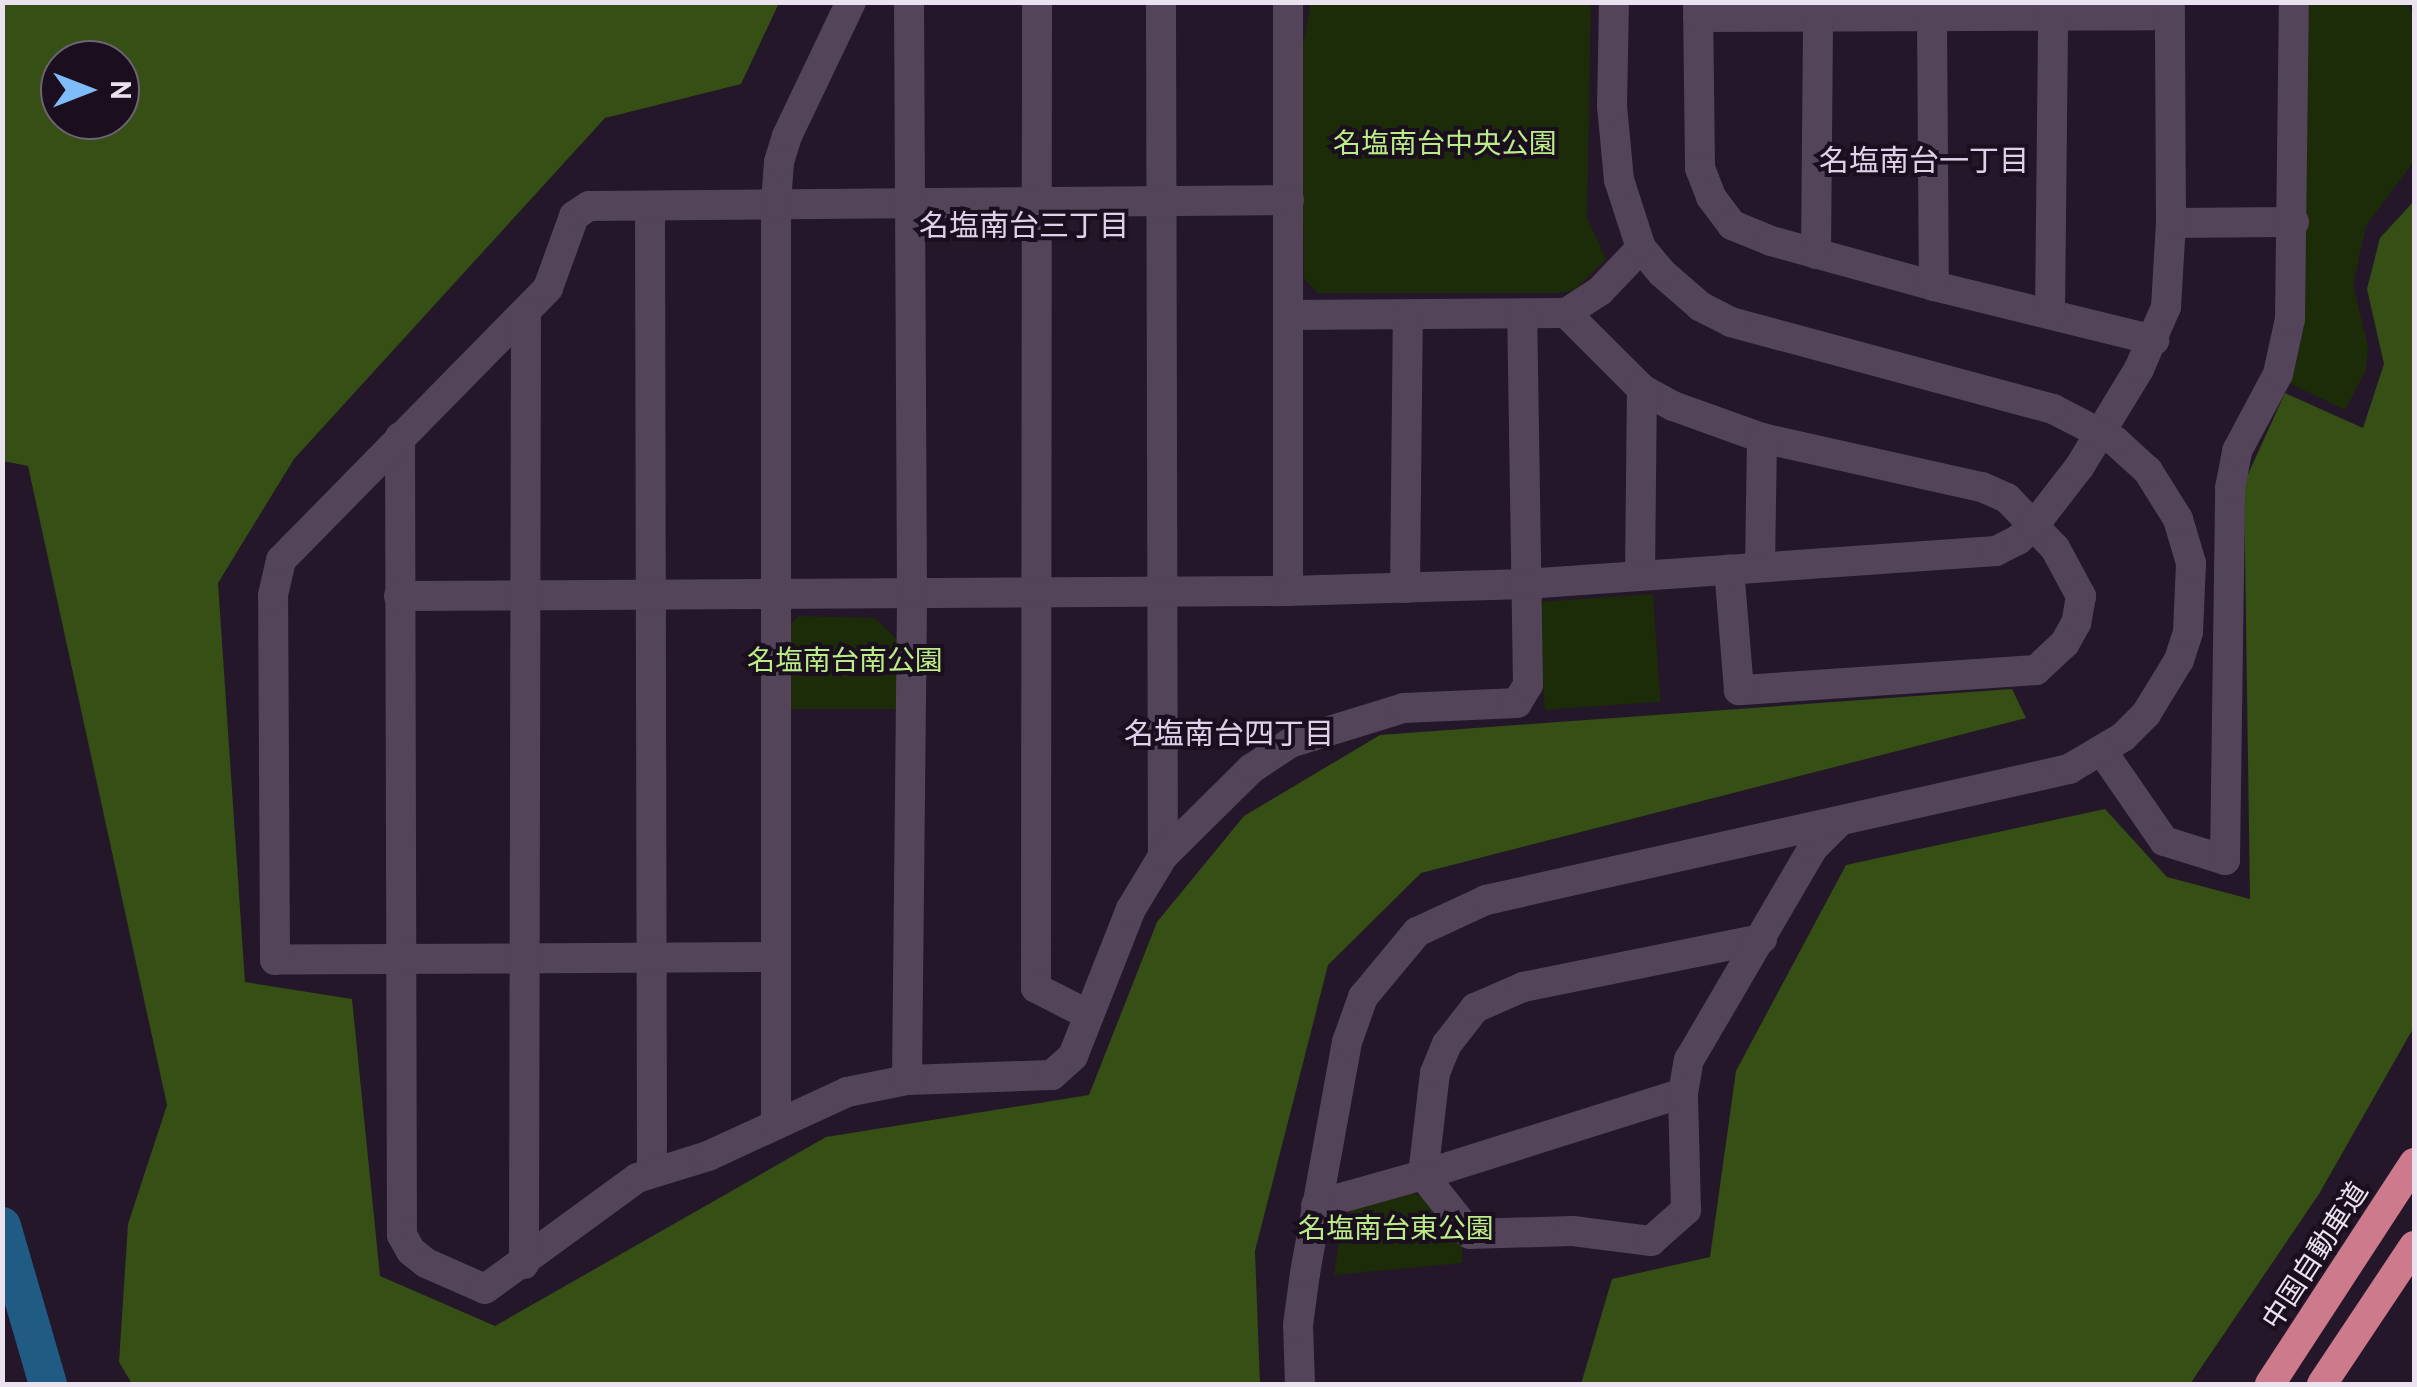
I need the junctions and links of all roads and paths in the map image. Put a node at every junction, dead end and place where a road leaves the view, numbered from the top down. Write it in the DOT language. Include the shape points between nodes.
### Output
graph roads {
  1 [pos="850,2"];
  2 [pos="909,2"];
  3 [pos="1037,2"];
  4 [pos="1162,2"];
  5 [pos="1288,2"];
  6 [pos="1614,2"];
  7 [pos="2294,2"];
  8 [pos="2170,9"];
  9 [pos="1698,10"];
  10 [pos="2053,16"];
  11 [pos="1818,18"];
  12 [pos="1932,18"];
  13 [pos="1288,200"];
  14 [pos="1162,201"];
  15 [pos="776,202"];
  16 [pos="911,202"];
  17 [pos="1035,202"];
  18 [pos="650,206"];
  19 [pos="2294,222"];
  20 [pos="2171,223"];
  21 [pos="1641,248"];
  22 [pos="1816,254"];
  23 [pos="1934,286"];
  24 [pos="526,311"];
  25 [pos="1566,313"];
  26 [pos="2050,314"];
  27 [pos="1288,315"];
  28 [pos="1408,315"];
  29 [pos="1522,316"];
  30 [pos="2154,340"];
  31 [pos="1642,390"];
  32 [pos="2100,431"];
  33 [pos="400,436"];
  34 [pos="1762,438"];
  35 [pos="2035,524"];
  36 [pos="1760,566"];
  37 [pos="1729,569"];
  38 [pos="1640,575"];
  39 [pos="1525,584"];
  40 [pos="1405,588"];
  41 [pos="912,592"];
  42 [pos="1035,592"];
  43 [pos="1288,592"];
  44 [pos="650,593"];
  45 [pos="777,594"];
  46 [pos="1164,594"];
  47 [pos="525,595"];
  48 [pos="398,596"];
  49 [pos="2102,752"];
  50 [pos="1837,824"];
  51 [pos="1164,856"];
  52 [pos="1762,940"];
  53 [pos="774,957"];
  54 [pos="399,959"];
  55 [pos="524,959"];
  56 [pos="649,959"];
  57 [pos="1088,1014"];
  58 [pos="906,1080"];
  59 [pos="1683,1093"];
  60 [pos="776,1125"];
  61 [pos="2414,1162"];
  62 [pos="652,1170"];
  63 [pos="1423,1175"];
  64 [pos="1316,1205"];
  65 [pos="2414,1246"];
  66 [pos="524,1264"];
  67 [pos="1300,1384"];
  68 [pos="2270,1384"];
  69 [pos="2322,1384"];
  1 -- 15 [label="street" via="788,136"];
  2 -- 16 [label="street"];
  3 -- 17 [label="street"];
  4 -- 14 [label="street"];
  5 -- 13 [label="street"];
  6 -- 21 [label="street" via="1614,145"];
  7 -- 19 [label="street"];
  8 -- 10 [label="street"];
  8 -- 20 [label="street"];
  9 -- 11 [label="street"];
  9 -- 22 [label="street" via="1700,168 1711,197 1732,225"];
  10 -- 12 [label="street"];
  10 -- 26 [label="street"];
  11 -- 12 [label="street"];
  11 -- 22 [label="street"];
  12 -- 23 [label="street"];
  13 -- 14 [label="street"];
  13 -- 27 [label="street"];
  14 -- 17 [label="street"];
  14 -- 46 [label="street"];
  15 -- 16 [label="street"];
  15 -- 18 [label="street"];
  15 -- 45 [label="street"];
  16 -- 17 [label="street"];
  16 -- 41 [label="street"];
  17 -- 42 [label="street"];
  18 -- 24 [label="street" via="580,210 557,272"];
  18 -- 44 [label="street"];
  19 -- 20 [label="street"];
  19 -- 49 [label="street" via="2285,346 2269,398 2236,450 2230,488 2225,860 2164,842"];
  20 -- 30 [label="street" via="2169,288"];
  21 -- 25 [label="street" via="1600,291"];
  21 -- 32 [label="street" via="1680,290 1731,322 2040,405"];
  22 -- 23 [label="street"];
  23 -- 26 [label="street"];
  24 -- 33 [label="street"];
  24 -- 47 [label="street"];
  25 -- 29 [label="street"];
  25 -- 31 [label="street"];
  26 -- 30 [label="street"];
  27 -- 28 [label="street"];
  27 -- 43 [label="street"];
  28 -- 29 [label="street"];
  28 -- 40 [label="street"];
  29 -- 39 [label="street"];
  30 -- 32 [label="street"];
  31 -- 34 [label="street"];
  31 -- 38 [label="street"];
  32 -- 35 [label="street"];
  32 -- 49 [label="street" via="2148,471 2178,518 2192,603 2165,688"];
  33 -- 48 [label="street"];
  33 -- 54 [label="street" via="290,547 273,595 275,960"];
  34 -- 35 [label="street" via="1982,487 2007,498"];
  34 -- 36 [label="street"];
  35 -- 36 [label="street" via="2007,548 1984,554"];
  35 -- 37 [label="street" via="2081,596 2065,643 2050,661 2021,674 1739,690"];
  36 -- 37 [label="street"];
  37 -- 38 [label="street"];
  38 -- 39 [label="street"];
  39 -- 40 [label="street"];
  39 -- 51 [label="street" via="1528,685 1517,703 1404,708 1290,743 1210,805"];
  40 -- 43 [label="street"];
  41 -- 42 [label="street"];
  41 -- 45 [label="street"];
  41 -- 58 [label="street"];
  42 -- 46 [label="street"];
  42 -- 57 [label="street" via="1036,988"];
  43 -- 46 [label="street"];
  44 -- 45 [label="street"];
  44 -- 47 [label="street"];
  44 -- 56 [label="street"];
  45 -- 53 [label="street"];
  46 -- 51 [label="street"];
  47 -- 48 [label="street"];
  47 -- 55 [label="street"];
  48 -- 54 [label="street"];
  49 -- 50 [label="street" via="2069,768"];
  50 -- 52 [label="street" via="1814,848"];
  50 -- 64 [label="street" via="1486,900 1417,932 1363,998 1347,1042"];
  51 -- 57 [label="street" via="1130,909"];
  52 -- 59 [label="street" via="1689,1060"];
  52 -- 63 [label="street" via="1523,987 1474,1008 1446,1044 1435,1074"];
  53 -- 56 [label="street"];
  53 -- 60 [label="street"];
  54 -- 55 [label="street"];
  54 -- 66 [label="street" via="402,1235 426,1263 470,1285 485,1288"];
  55 -- 56 [label="street"];
  55 -- 66 [label="street"];
  56 -- 62 [label="street"];
  57 -- 58 [label="street" via="1073,1056 1052,1075"];
  58 -- 60 [label="street" via="847,1092"];
  59 -- 63 [label="street"];
  59 -- 63 [label="street" via="1686,1210 1651,1241 1573,1232 1470,1234"];
  60 -- 62 [label="street" via="708,1156"];
  61 -- 68 [label="highway, 中国自動車道"];
  62 -- 66 [label="street"];
  63 -- 64 [label="street"];
  64 -- 67 [label="street" via="1298,1325"];
  65 -- 69 [label="highway"];
}
